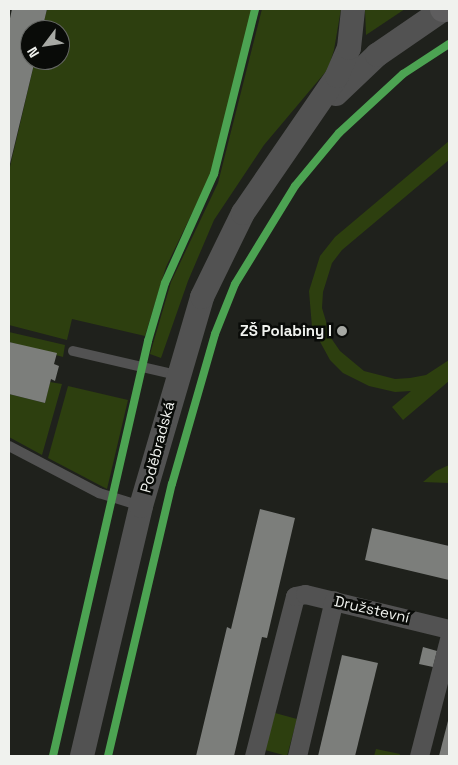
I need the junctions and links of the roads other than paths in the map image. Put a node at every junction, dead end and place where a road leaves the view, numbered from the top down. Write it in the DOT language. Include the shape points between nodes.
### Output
graph roads {
  1 [pos="353,9"];
  2 [pos="444,9"];
  3 [pos="282,157"];
  4 [pos="73,351"];
  5 [pos="177,375"];
  6 [pos="9,446"];
  7 [pos="141,506"];
  8 [pos="334,600"];
  9 [pos="449,628"];
  10 [pos="449,638"];
  11 [pos="82,756"];
  12 [pos="254,756"];
  13 [pos="297,756"];
  14 [pos="419,756"];
  1 -- 3 [label="street, Poděbradská" via="344,63 321,103"];
  2 -- 3 [label="street, Poděbradská" via="397,40 356,73"];
  3 -- 5 [label="street, Poděbradská" via="227,242 202,297"];
  4 -- 5 [label="lane"];
  5 -- 7 [label="street, Poděbradská"];
  6 -- 7 [label="lane" via="99,493"];
  7 -- 11 [label="street, Poděbradská"];
  8 -- 9 [label="street, Družstevní"];
  8 -- 12 [label="street, Družstevní" via="305,594 295,596"];
  8 -- 13 [label="street"];
  10 -- 14 [label="street"];
}
